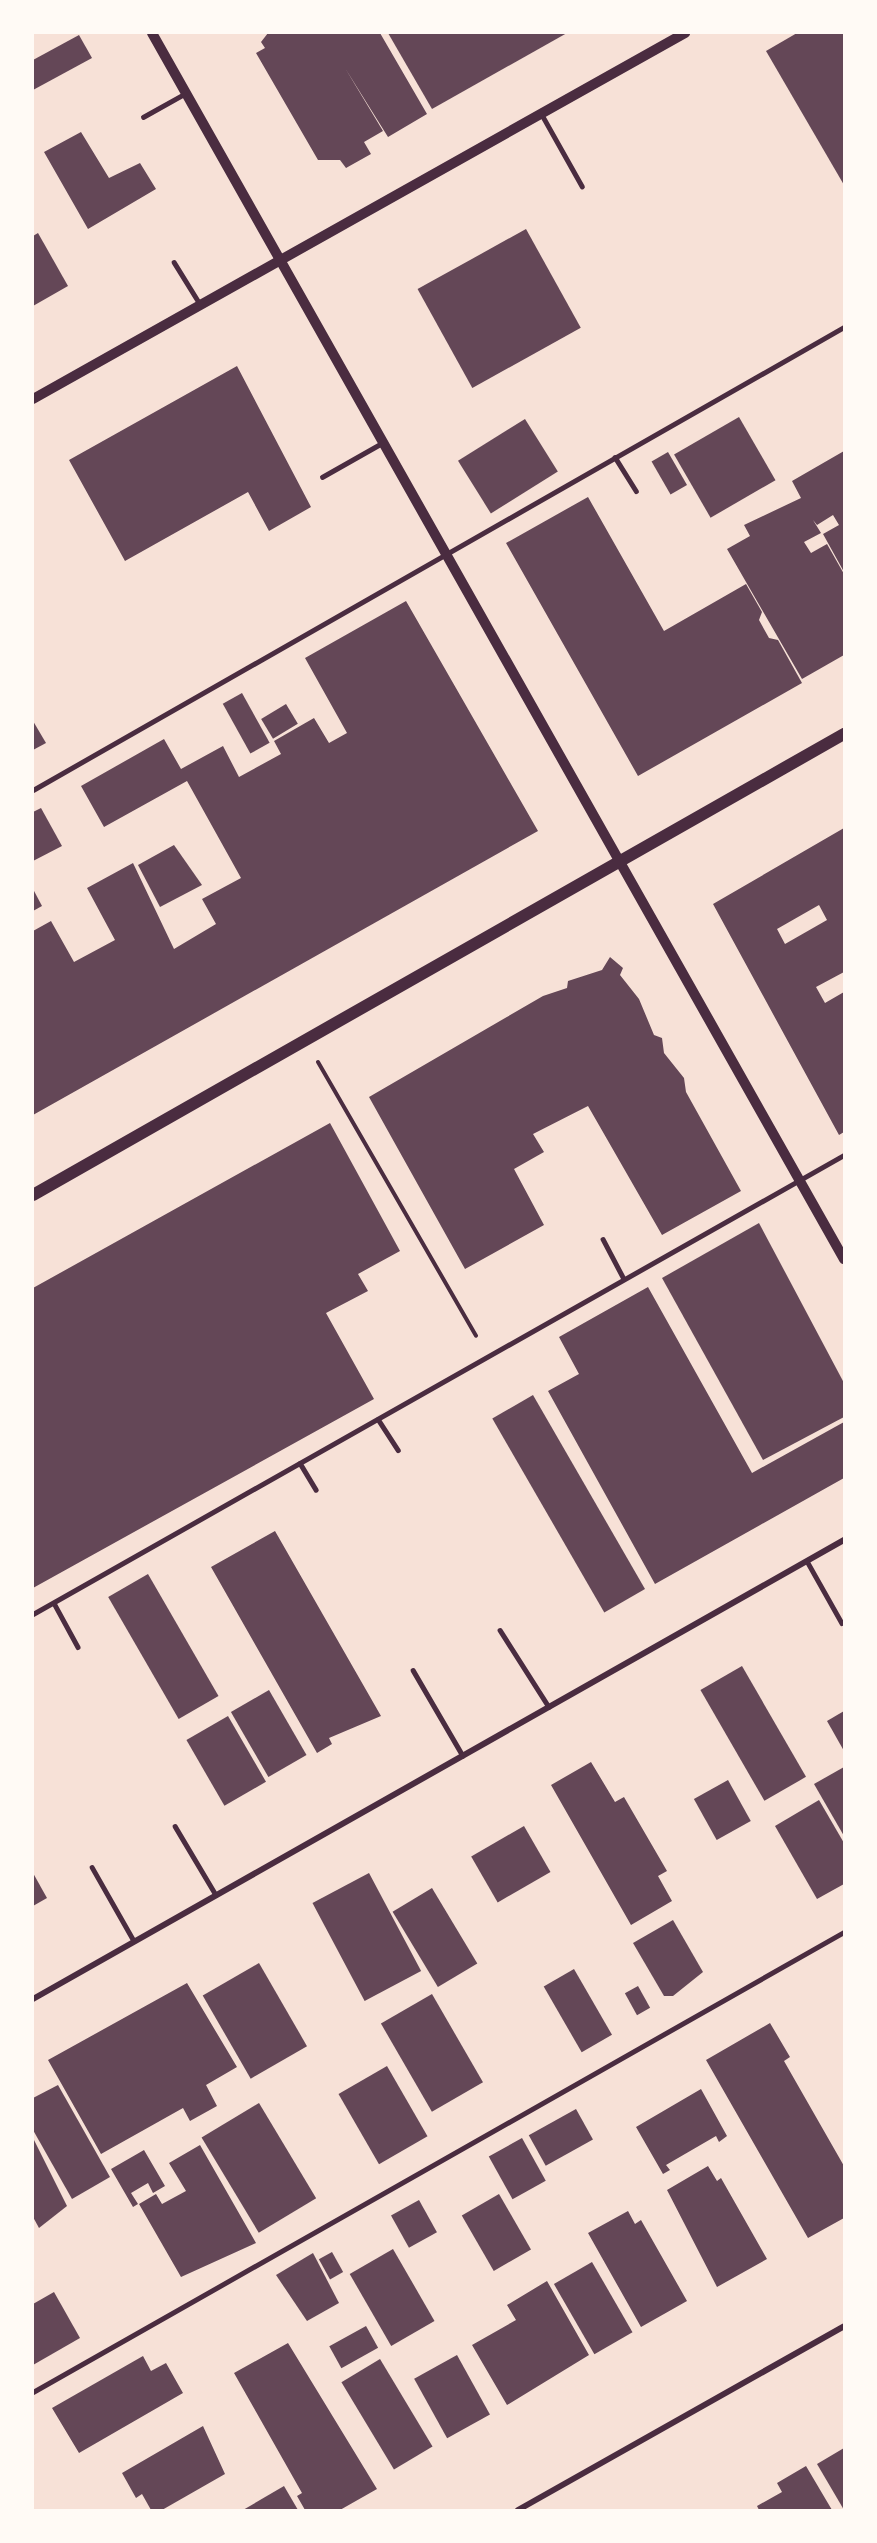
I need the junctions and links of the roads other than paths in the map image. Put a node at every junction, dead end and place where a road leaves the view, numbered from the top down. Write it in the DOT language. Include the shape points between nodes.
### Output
graph roads {
  1 [pos="152,33"];
  2 [pos="686,33"];
  3 [pos="186,93"];
  4 [pos="541,113"];
  5 [pos="143,117"];
  6 [pos="582,186"];
  7 [pos="280,257"];
  8 [pos="174,262"];
  9 [pos="200,304"];
  10 [pos="844,327"];
  11 [pos="33,399"];
  12 [pos="384,442"];
  13 [pos="615,457"];
  14 [pos="322,477"];
  15 [pos="636,491"];
  16 [pos="448,553"];
  17 [pos="844,735"];
  18 [pos="33,790"];
  19 [pos="622,861"];
  20 [pos="844,1155"];
  21 [pos="798,1180"];
  22 [pos="33,1195"];
  23 [pos="603,1239"];
  24 [pos="844,1259"];
  25 [pos="624,1279"];
  26 [pos="378,1419"];
  27 [pos="398,1450"];
  28 [pos="300,1463"];
  29 [pos="316,1490"];
  30 [pos="844,1540"];
  31 [pos="807,1561"];
  32 [pos="54,1603"];
  33 [pos="33,1614"];
  34 [pos="842,1623"];
  35 [pos="500,1630"];
  36 [pos="78,1647"];
  37 [pos="413,1670"];
  38 [pos="549,1707"];
  39 [pos="464,1756"];
  40 [pos="175,1826"];
  41 [pos="92,1867"];
  42 [pos="216,1895"];
  43 [pos="844,1932"];
  44 [pos="134,1941"];
  45 [pos="33,1999"];
  46 [pos="844,2326"];
  47 [pos="33,2392"];
  48 [pos="518,2510"];
  1 -- 3 [label="street"];
  2 -- 4 [label="street"];
  3 -- 5 [label="lane"];
  3 -- 7 [label="street"];
  4 -- 6 [label="lane"];
  4 -- 7 [label="street"];
  7 -- 9 [label="street"];
  7 -- 12 [label="street"];
  8 -- 9 [label="lane"];
  9 -- 11 [label="street"];
  10 -- 13 [label="lane"];
  12 -- 14 [label="lane"];
  12 -- 16 [label="street"];
  13 -- 15 [label="lane"];
  13 -- 16 [label="lane"];
  16 -- 18 [label="lane"];
  16 -- 19 [label="street"];
  17 -- 19 [label="main road"];
  19 -- 21 [label="street"];
  19 -- 22 [label="main road"];
  20 -- 21 [label="lane"];
  21 -- 24 [label="street"];
  21 -- 25 [label="lane"];
  23 -- 25 [label="lane"];
  25 -- 26 [label="lane"];
  26 -- 27 [label="lane"];
  26 -- 28 [label="lane"];
  28 -- 29 [label="lane"];
  28 -- 32 [label="lane"];
  30 -- 31 [label="street"];
  31 -- 34 [label="lane"];
  31 -- 38 [label="street"];
  32 -- 33 [label="lane"];
  32 -- 36 [label="lane"];
  35 -- 38 [label="lane"];
  37 -- 39 [label="lane"];
  38 -- 39 [label="street"];
  39 -- 42 [label="street"];
  40 -- 42 [label="lane"];
  41 -- 44 [label="lane"];
  42 -- 44 [label="street"];
  43 -- 47 [label="lane"];
  44 -- 45 [label="street"];
  46 -- 48 [label="street"];
}
